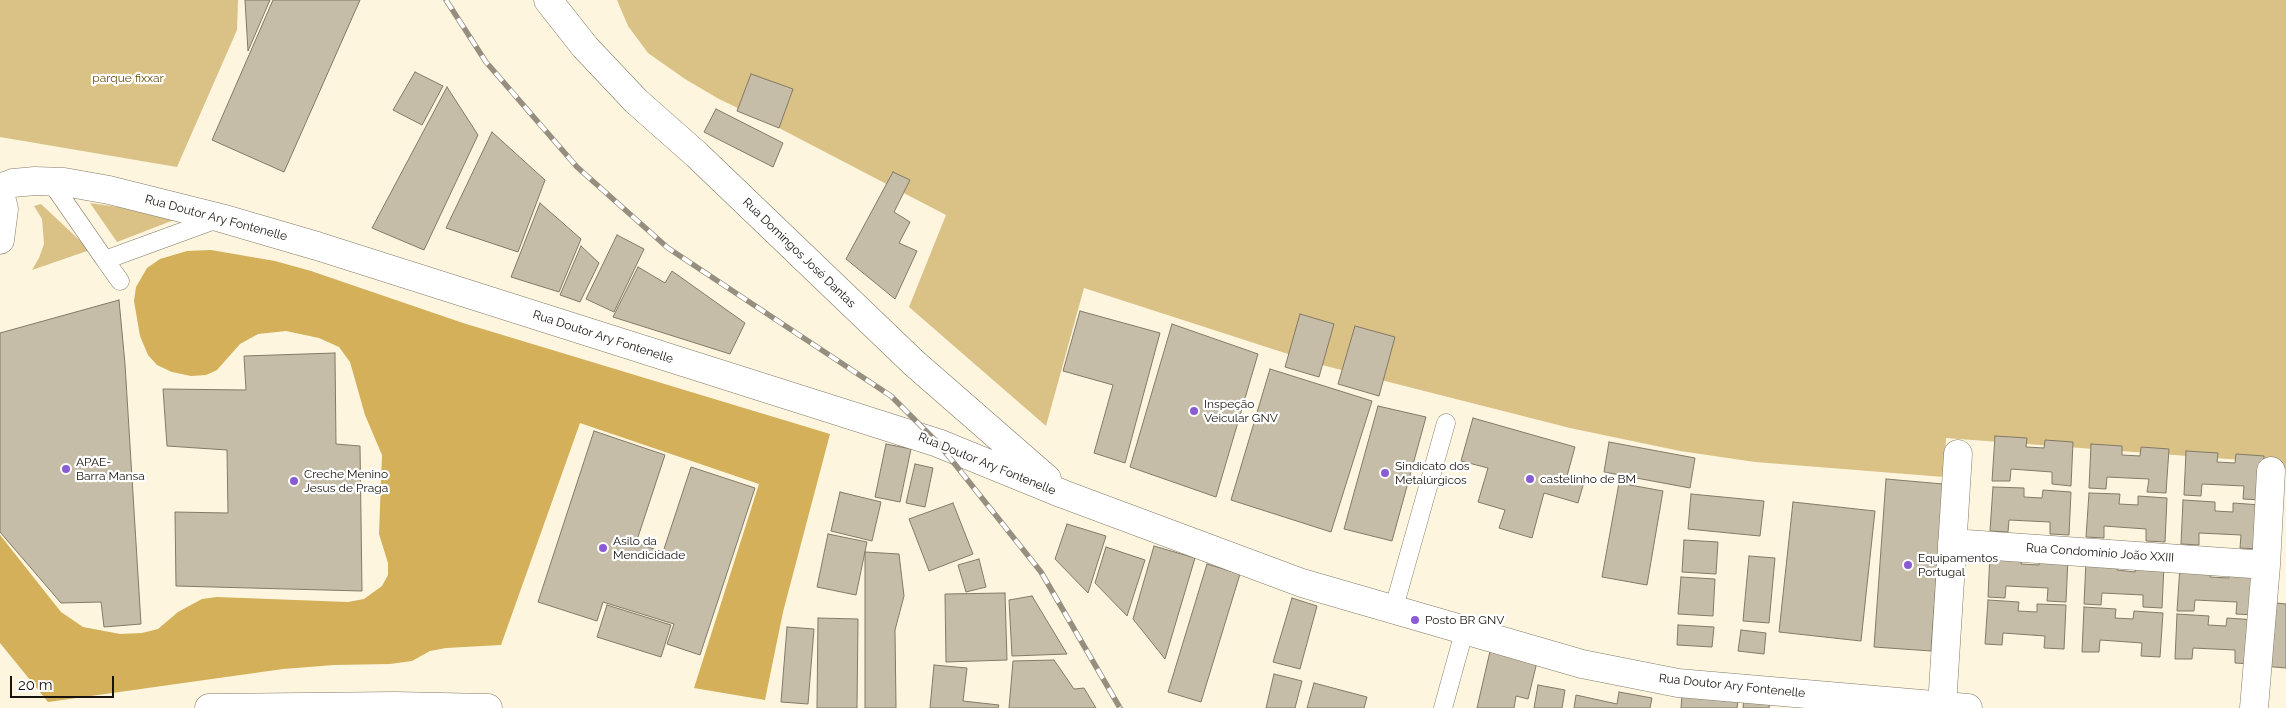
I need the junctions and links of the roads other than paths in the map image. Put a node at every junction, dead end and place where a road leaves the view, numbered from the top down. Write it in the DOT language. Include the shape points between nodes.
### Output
graph roads {
  1 [pos="548,0"];
  2 [pos="52,182"];
  3 [pos="3,184"];
  4 [pos="221,218"];
  5 [pos="0,240"];
  6 [pos="105,260"];
  7 [pos="120,281"];
  8 [pos="1446,423"];
  9 [pos="1958,454"];
  10 [pos="2271,471"];
  11 [pos="1063,494"];
  12 [pos="1952,544"];
  13 [pos="2266,565"];
  14 [pos="1394,611"];
  15 [pos="1464,632"];
  16 [pos="1889,705"];
  17 [pos="1942,706"];
  18 [pos="208,708"];
  19 [pos="488,708"];
  20 [pos="1443,708"];
  21 [pos="1968,708"];
  22 [pos="2254,708"];
  1 -- 11 [label="main road, Rua Domingos José Dantas" via="585,47 636,101 697,155 914,363"];
  2 -- 3 [label="main road, Rua Doutor Ary Fontenelle"];
  2 -- 4 [label="main road, Rua Doutor Ary Fontenelle" via="109,190"];
  2 -- 6 [label="lane"];
  3 -- 5 [label="main road"];
  4 -- 6 [label="lane"];
  4 -- 11 [label="main road, Rua Doutor Ary Fontenelle" via="923,438"];
  6 -- 7 [label="lane"];
  8 -- 14 [label="lane"];
  9 -- 12 [label="main road"];
  10 -- 13 [label="main road"];
  11 -- 14 [label="main road, Rua Doutor Ary Fontenelle" via="1302,583"];
  12 -- 13 [label="main road, Rua Condomínio João XXIII"];
  12 -- 17 [label="main road"];
  13 -- 22 [label="main road"];
  14 -- 15 [label="main road, Rua Doutor Ary Fontenelle"];
  15 -- 16 [label="main road, Rua Doutor Ary Fontenelle" via="1582,664 1678,683"];
  15 -- 20 [label="lane"];
  16 -- 17 [label="main road, Rua Doutor Ary Fontenelle"];
  17 -- 21 [label="main road, Rua Doutor Ary Fontenelle"];
  18 -- 19 [label="main road"];
}
